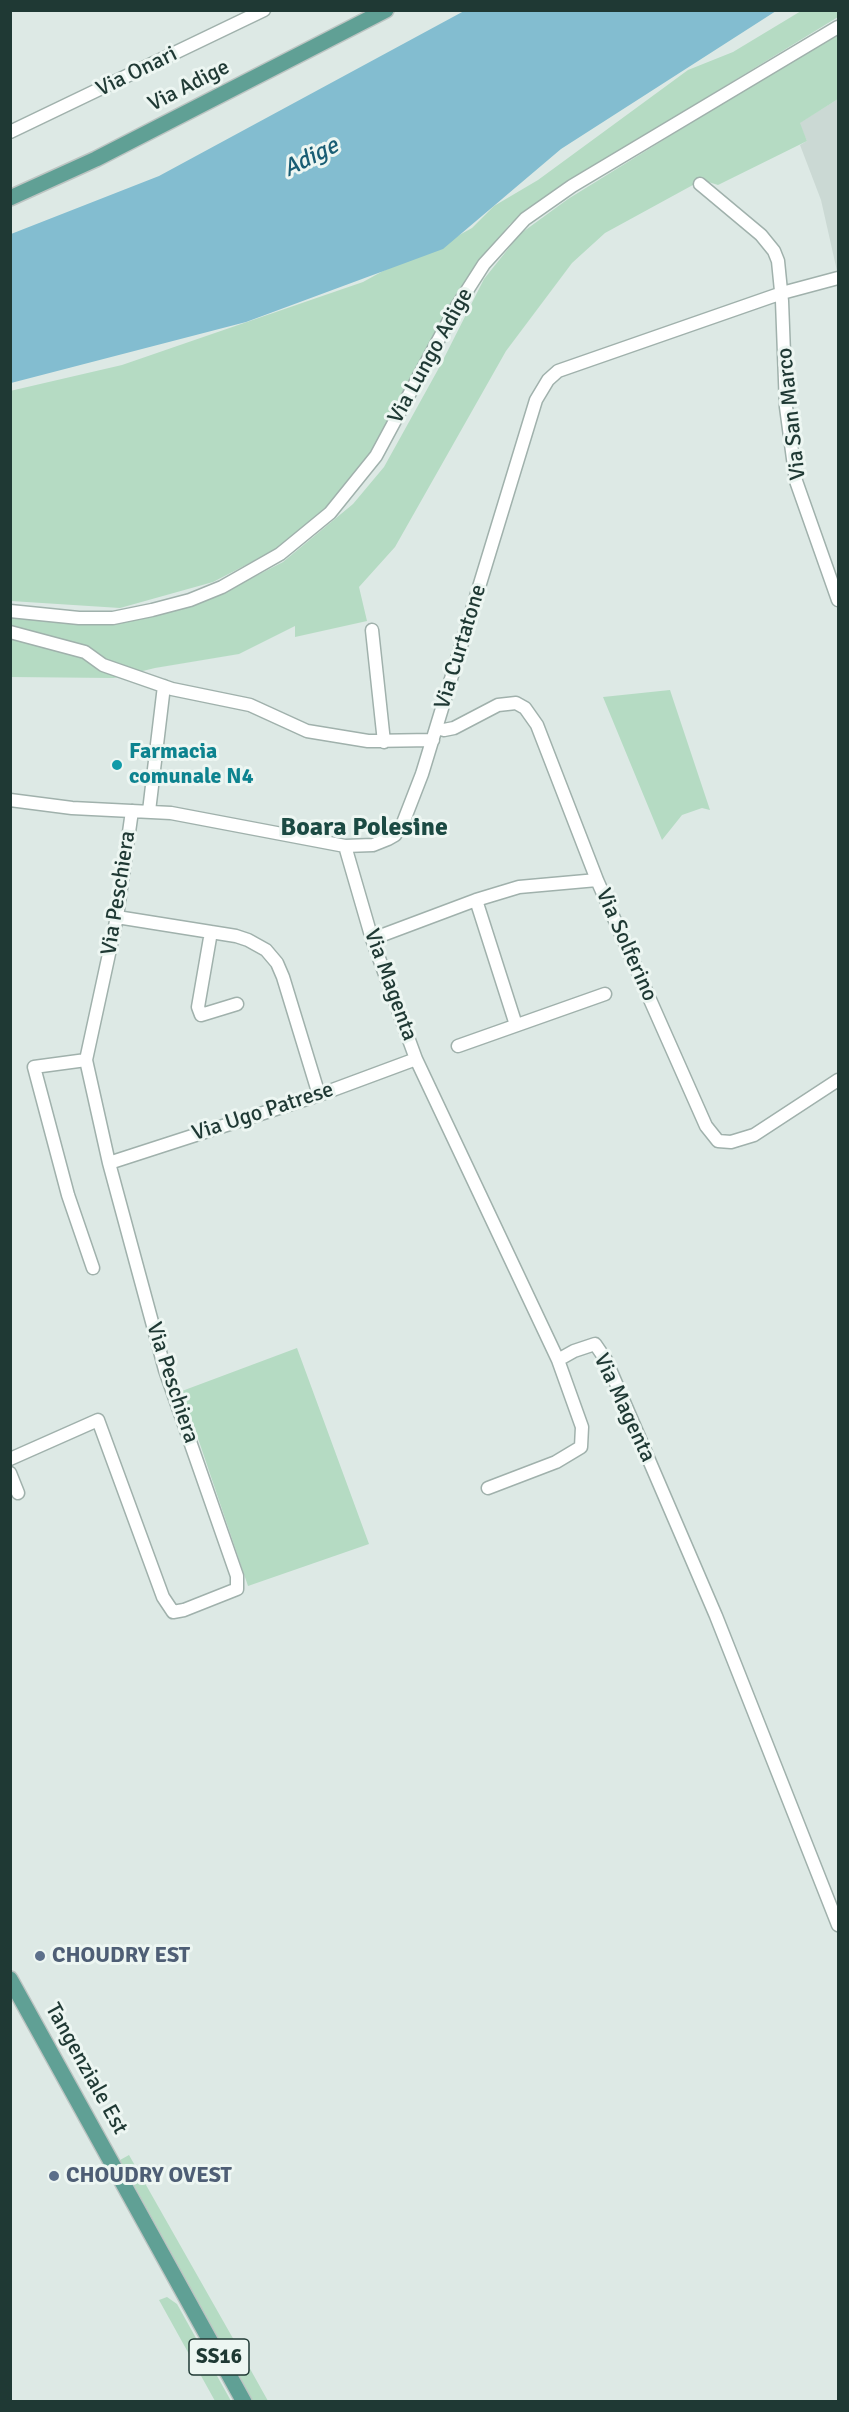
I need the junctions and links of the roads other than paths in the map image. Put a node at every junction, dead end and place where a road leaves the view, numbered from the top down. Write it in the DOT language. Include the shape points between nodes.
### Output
graph roads {
  1 [pos="264,10"];
  2 [pos="386,10"];
  3 [pos="838,27"];
  4 [pos="10,132"];
  5 [pos="700,184"];
  6 [pos="10,198"];
  7 [pos="838,278"];
  8 [pos="782,294"];
  9 [pos="838,600"];
  10 [pos="10,612"];
  11 [pos="372,630"];
  12 [pos="10,632"];
  13 [pos="164,686"];
  14 [pos="435,734"];
  15 [pos="384,742"];
  16 [pos="10,800"];
  17 [pos="132,811"];
  18 [pos="149,811"];
  19 [pos="345,846"];
  20 [pos="597,879"];
  21 [pos="476,900"];
  22 [pos="117,917"];
  23 [pos="211,932"];
  24 [pos="372,939"];
  25 [pos="605,994"];
  26 [pos="237,1004"];
  27 [pos="516,1025"];
  28 [pos="458,1046"];
  29 [pos="417,1059"];
  30 [pos="86,1060"];
  31 [pos="838,1080"];
  32 [pos="320,1095"];
  33 [pos="109,1163"];
  34 [pos="93,1268"];
  35 [pos="558,1360"];
  36 [pos="10,1459"];
  37 [pos="10,1473"];
  38 [pos="488,1488"];
  39 [pos="18,1493"];
  40 [pos="838,1925"];
  41 [pos="10,1979"];
  42 [pos="244,2402"];
  1 -- 4 [label="street, Via Onari"];
  2 -- 6 [label="main road, Via Adige" via="96,159"];
  3 -- 10 [label="street, Via Lungo Adige" via="572,186 525,219 484,264 454,311 376,456 330,513 280,554 222,588 152,610 113,618"];
  5 -- 8 [label="street, Via San Marco" via="768,244 778,261"];
  7 -- 8 [label="street, Via Curtatone"];
  8 -- 9 [label="street, Via San Marco" via="786,407 796,480"];
  8 -- 14 [label="street, Via Curtatone" via="558,371 541,388"];
  11 -- 15 [label="street"];
  12 -- 13 [label="street" via="85,652 103,665"];
  13 -- 15 [label="street" via="250,705 307,731"];
  13 -- 18 [label="street"];
  14 -- 15 [label="street"];
  14 -- 19 [label="street, Via Curtatone" via="399,829 373,845"];
  14 -- 20 [label="street, Via Solferino" via="498,705 509,703 525,708 537,725"];
  16 -- 17 [label="street, Via Curtatone"];
  17 -- 18 [label="street, Via Curtatone"];
  17 -- 22 [label="street, Via Peschiera"];
  18 -- 19 [label="street, Via Curtatone"];
  19 -- 24 [label="street, Via Magenta"];
  20 -- 21 [label="street" via="519,887"];
  20 -- 31 [label="street, Via Solferino" via="706,1126 718,1141 731,1142 754,1135"];
  21 -- 24 [label="street"];
  21 -- 27 [label="street"];
  22 -- 23 [label="street"];
  22 -- 30 [label="street, Via Peschiera"];
  23 -- 26 [label="street" via="198,1007 201,1015"];
  23 -- 32 [label="street" via="248,940 266,950 277,963"];
  24 -- 29 [label="street, Via Magenta"];
  25 -- 27 [label="street"];
  27 -- 28 [label="street"];
  29 -- 32 [label="street, Via Ugo Patrese"];
  29 -- 35 [label="street, Via Magenta"];
  30 -- 33 [label="street, Via Peschiera"];
  30 -- 34 [label="street" via="34,1067 68,1195"];
  32 -- 33 [label="street, Via Ugo Patrese"];
  33 -- 36 [label="street, Via Peschiera" via="165,1370 237,1576 237,1589 173,1612 98,1420"];
  35 -- 38 [label="street" via="582,1427 581,1447 556,1462"];
  35 -- 40 [label="street, Via Magenta" via="595,1344 606,1360 716,1616"];
  37 -- 39 [label="street"];
  41 -- 42 [label="main road, Tangenziale Est / SS16"];
}
